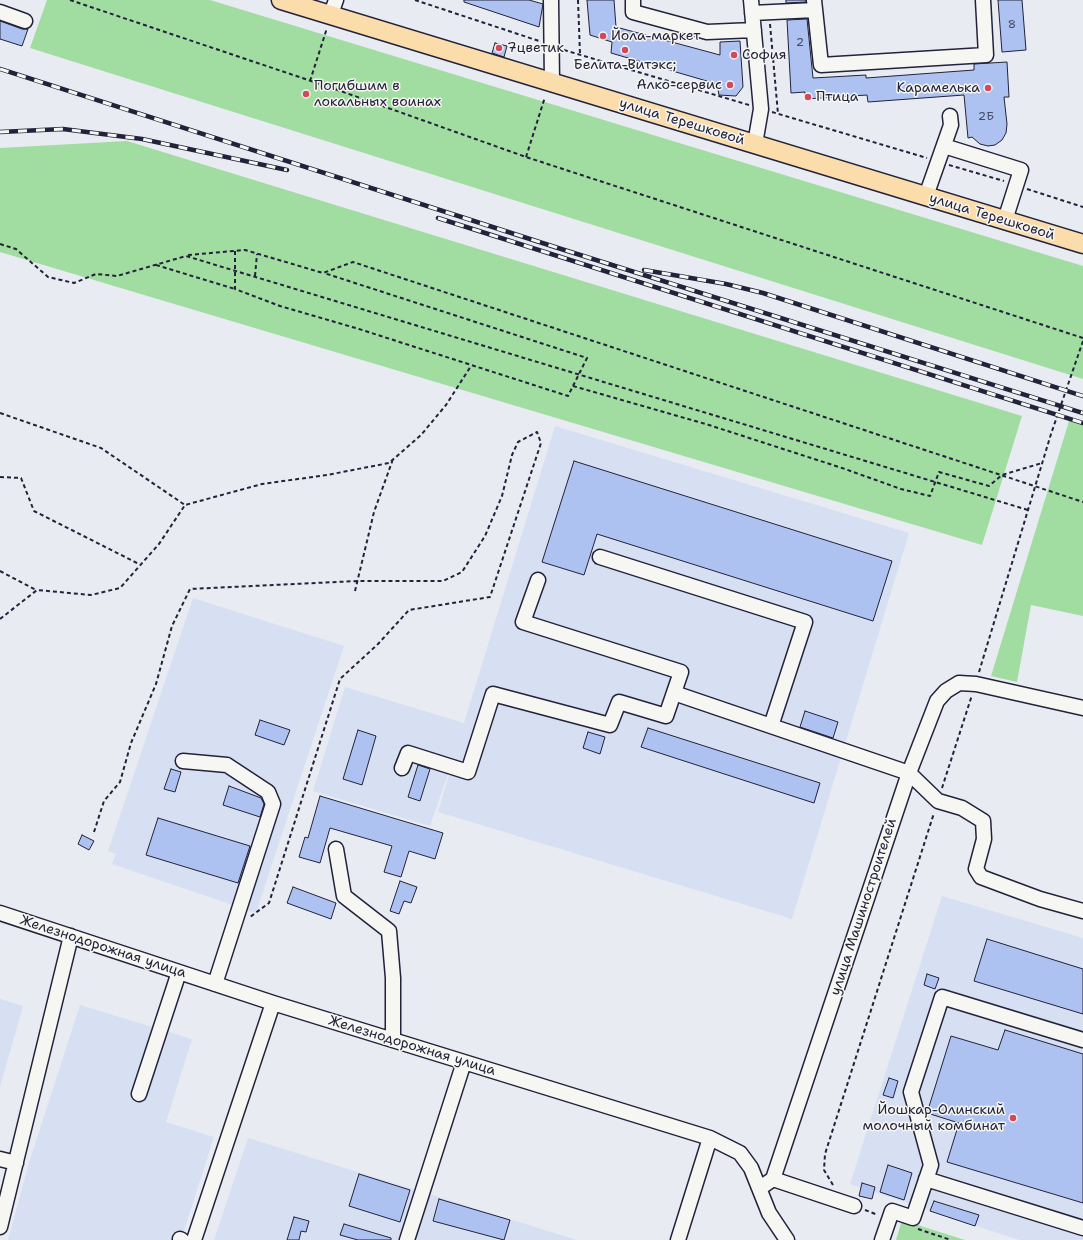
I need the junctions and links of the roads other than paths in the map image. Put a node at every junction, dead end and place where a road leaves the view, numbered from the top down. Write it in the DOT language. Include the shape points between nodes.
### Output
graph roads {
  1 [pos="281,0"];
  2 [pos="551,0"];
  3 [pos="632,0"];
  4 [pos="983,0"];
  5 [pos="749,4"];
  6 [pos="815,5"];
  7 [pos="334,7"];
  8 [pos="0,12"];
  9 [pos="25,21"];
  10 [pos="754,30"];
  11 [pos="552,82"];
  12 [pos="950,116"];
  13 [pos="755,144"];
  14 [pos="944,146"];
  15 [pos="926,196"];
  16 [pos="1005,220"];
  17 [pos="1083,244"];
  18 [pos="600,557"];
  19 [pos="538,580"];
  20 [pos="674,693"];
  21 [pos="1083,708"];
  22 [pos="771,726"];
  23 [pos="183,761"];
  24 [pos="402,768"];
  25 [pos="909,773"];
  26 [pos="336,849"];
  27 [pos="1083,911"];
  28 [pos="0,913"];
  29 [pos="71,936"];
  30 [pos="179,972"];
  31 [pos="215,984"];
  32 [pos="273,1003"];
  33 [pos="393,1040"];
  34 [pos="1083,1040"];
  35 [pos="464,1062"];
  36 [pos="139,1094"];
  37 [pos="710,1138"];
  38 [pos="0,1159"];
  39 [pos="16,1163"];
  40 [pos="773,1179"];
  41 [pos="926,1179"];
  42 [pos="760,1188"];
  43 [pos="854,1206"];
  44 [pos="0,1226"];
  45 [pos="1083,1228"];
  46 [pos="783,1235"];
  47 [pos="194,1240"];
  48 [pos="407,1240"];
  49 [pos="678,1240"];
  50 [pos="796,1240"];
  51 [pos="882,1240"];
  1 -- 7 [label="main road, улица Терешковой"];
  2 -- 11 [label="street"];
  3 -- 10 [label="street" via="633,12 707,32"];
  4 -- 6 [label="street" via="986,55 821,65"];
  5 -- 6 [label="street" via="769,12"];
  5 -- 10 [label="street"];
  7 -- 11 [label="main road, улица Терешковой"];
  8 -- 9 [label="street"];
  10 -- 13 [label="street" via="761,109"];
  11 -- 13 [label="main road, улица Терешковой"];
  12 -- 14 [label="street"];
  13 -- 15 [label="main road, улица Терешковой"];
  14 -- 15 [label="street"];
  14 -- 16 [label="street" via="1021,170"];
  15 -- 16 [label="main road, улица Терешковой"];
  16 -- 17 [label="main road, улица Терешковой"];
  18 -- 22 [label="street" via="805,622"];
  19 -- 20 [label="street" via="523,622 681,672"];
  20 -- 22 [label="street"];
  20 -- 24 [label="street" via="666,716 619,702 610,726 493,694 468,772 408,753"];
  21 -- 25 [label="street, улица Машиностроителей" via="976,684 959,683 946,691 937,701"];
  22 -- 25 [label="street"];
  23 -- 31 [label="street" via="227,765 268,792 273,804"];
  25 -- 27 [label="street" via="938,801 962,808 983,821 984,839 976,869 981,877 1040,900"];
  25 -- 40 [label="street, улица Машиностроителей"];
  26 -- 33 [label="street" via="344,896 389,931 393,978"];
  28 -- 29 [label="street, Железнодорожная улица"];
  29 -- 30 [label="street, Железнодорожная улица"];
  29 -- 39 [label="street"];
  30 -- 31 [label="street, Железнодорожная улица"];
  30 -- 36 [label="street"];
  31 -- 32 [label="street, Железнодорожная улица"];
  32 -- 33 [label="street, Железнодорожная улица"];
  32 -- 47 [label="street"];
  33 -- 35 [label="street, Железнодорожная улица"];
  34 -- 41 [label="street" via="942,997 911,1092 930,1165"];
  35 -- 37 [label="street, Железнодорожная улица"];
  35 -- 48 [label="street"];
  37 -- 42 [label="street, Железнодорожная улица" via="740,1153 751,1168"];
  37 -- 49 [label="street"];
  38 -- 39 [label="street"];
  39 -- 44 [label="street"];
  40 -- 42 [label="street"];
  40 -- 43 [label="street"];
  41 -- 45 [label="street"];
  41 -- 51 [label="street" via="913,1218 892,1211"];
  42 -- 46 [label="street, Железнодорожная улица" via="769,1213"];
  46 -- 50 [label="street"];
}
